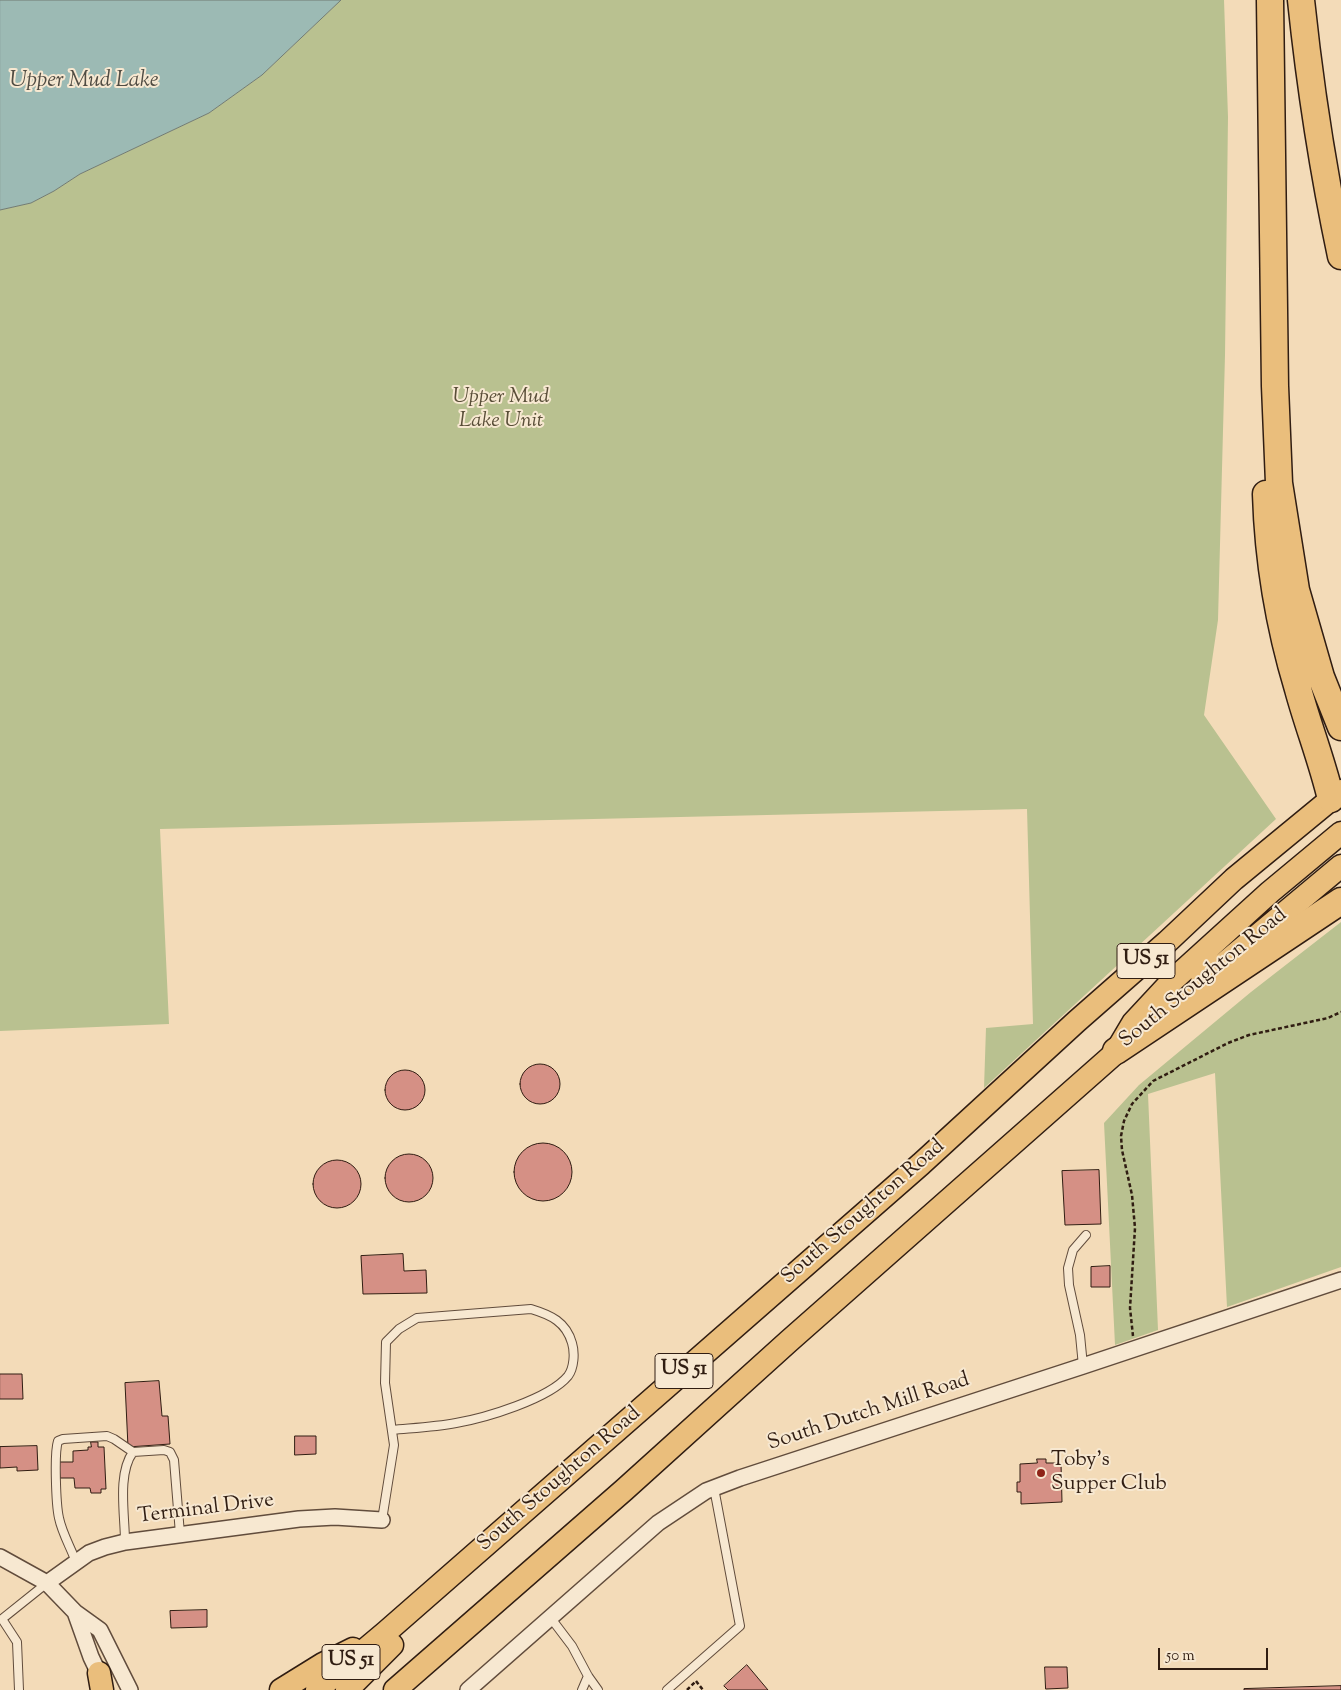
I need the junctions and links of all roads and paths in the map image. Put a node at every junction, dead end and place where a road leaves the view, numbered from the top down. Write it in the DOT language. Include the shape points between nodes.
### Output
graph roads {
  1 [pos="1270,0"];
  2 [pos="1301,0"];
  3 [pos="1341,256"];
  4 [pos="1275,386"];
  5 [pos="1341,727"];
  6 [pos="1336,795"];
  7 [pos="1341,833"];
  8 [pos="1341,866"];
  9 [pos="1341,902"];
  10 [pos="1341,1012"];
  11 [pos="1116,1051"];
  12 [pos="1086,1235"];
  13 [pos="1341,1280"];
  14 [pos="1134,1348"];
  15 [pos="1083,1366"];
  16 [pos="392,1430"];
  17 [pos="133,1452"];
  18 [pos="714,1488"];
  19 [pos="382,1520"];
  20 [pos="180,1534"];
  21 [pos="125,1542"];
  22 [pos="0,1557"];
  23 [pos="76,1562"];
  24 [pos="47,1583"];
  25 [pos="75,1612"];
  26 [pos="406,1615"];
  27 [pos="550,1617"];
  28 [pos="1,1619"];
  29 [pos="385,1633"];
  30 [pos="588,1676"];
  31 [pos="103,1684"];
  32 [pos="19,1690"];
  33 [pos="130,1690"];
  34 [pos="281,1690"];
  35 [pos="317,1690"];
  36 [pos="346,1690"];
  37 [pos="395,1690"];
  38 [pos="468,1690"];
  39 [pos="582,1690"];
  40 [pos="598,1690"];
  41 [pos="667,1690"];
  42 [pos="687,1690"];
  43 [pos="703,1690"];
  1 -- 4 [label="highway"];
  2 -- 3 [label="highway" via="1311,88"];
  4 -- 5 [label="highway" via="1279,483 1296,590"];
  4 -- 6 [label="highway" via="1266,476 1273,580 1297,689 1325,775"];
  6 -- 26 [label="main road, South Stoughton Road / US 51" via="1234,879 920,1164"];
  7 -- 11 [label="main road" via="1270,892 1163,991 1133,1023"];
  8 -- 11 [label="main road, South Stoughton Road / US 51"];
  9 -- 11 [label="highway"];
  10 -- 14 [label="path" via="1228,1043 1153,1081 1132,1104 1121,1136 1135,1228 1130,1308"];
  11 -- 37 [label="main road, South Stoughton Road / US 51"];
  12 -- 15 [label="lane" via="1073,1250 1068,1268"];
  13 -- 14 [label="street, South Dutch Mill Road"];
  14 -- 15 [label="street, South Dutch Mill Road"];
  15 -- 18 [label="street, South Dutch Mill Road"];
  16 -- 16 [label="lane" via="385,1383 386,1342 417,1318 531,1309 559,1321 569,1333 574,1349 573,1364 568,1376 555,1388 492,1415 456,1423"];
  16 -- 19 [label="lane" via="394,1445"];
  17 -- 20 [label="lane" via="170,1452 174,1460"];
  17 -- 21 [label="lane" via="123,1477"];
  17 -- 23 [label="lane" via="106,1436 58,1441 59,1518"];
  18 -- 27 [label="street, South Dutch Mill Road" via="658,1523"];
  18 -- 41 [label="lane" via="740,1626"];
  19 -- 20 [label="street, Terminal Drive" via="335,1517"];
  20 -- 21 [label="street, Terminal Drive"];
  21 -- 23 [label="street, Terminal Drive" via="89,1553"];
  22 -- 24 [label="street"];
  23 -- 24 [label="street, Terminal Drive"];
  24 -- 25 [label="street"];
  24 -- 28 [label="lane"];
  25 -- 31 [label="street"];
  25 -- 33 [label="street" via="100,1630"];
  26 -- 29 [label="main road, South Stoughton Road / US 51"];
  26 -- 36 [label="main road" via="398,1640"];
  27 -- 30 [label="lane" via="572,1646"];
  27 -- 38 [label="street, South Dutch Mill Road"];
  28 -- 32 [label="lane" via="17,1642"];
  29 -- 34 [label="main road" via="323,1664"];
  29 -- 35 [label="main road, US 51"];
  30 -- 39 [label="lane"];
  30 -- 40 [label="lane"];
  42 -- 43 [label="path" via="696,1681"];
}
